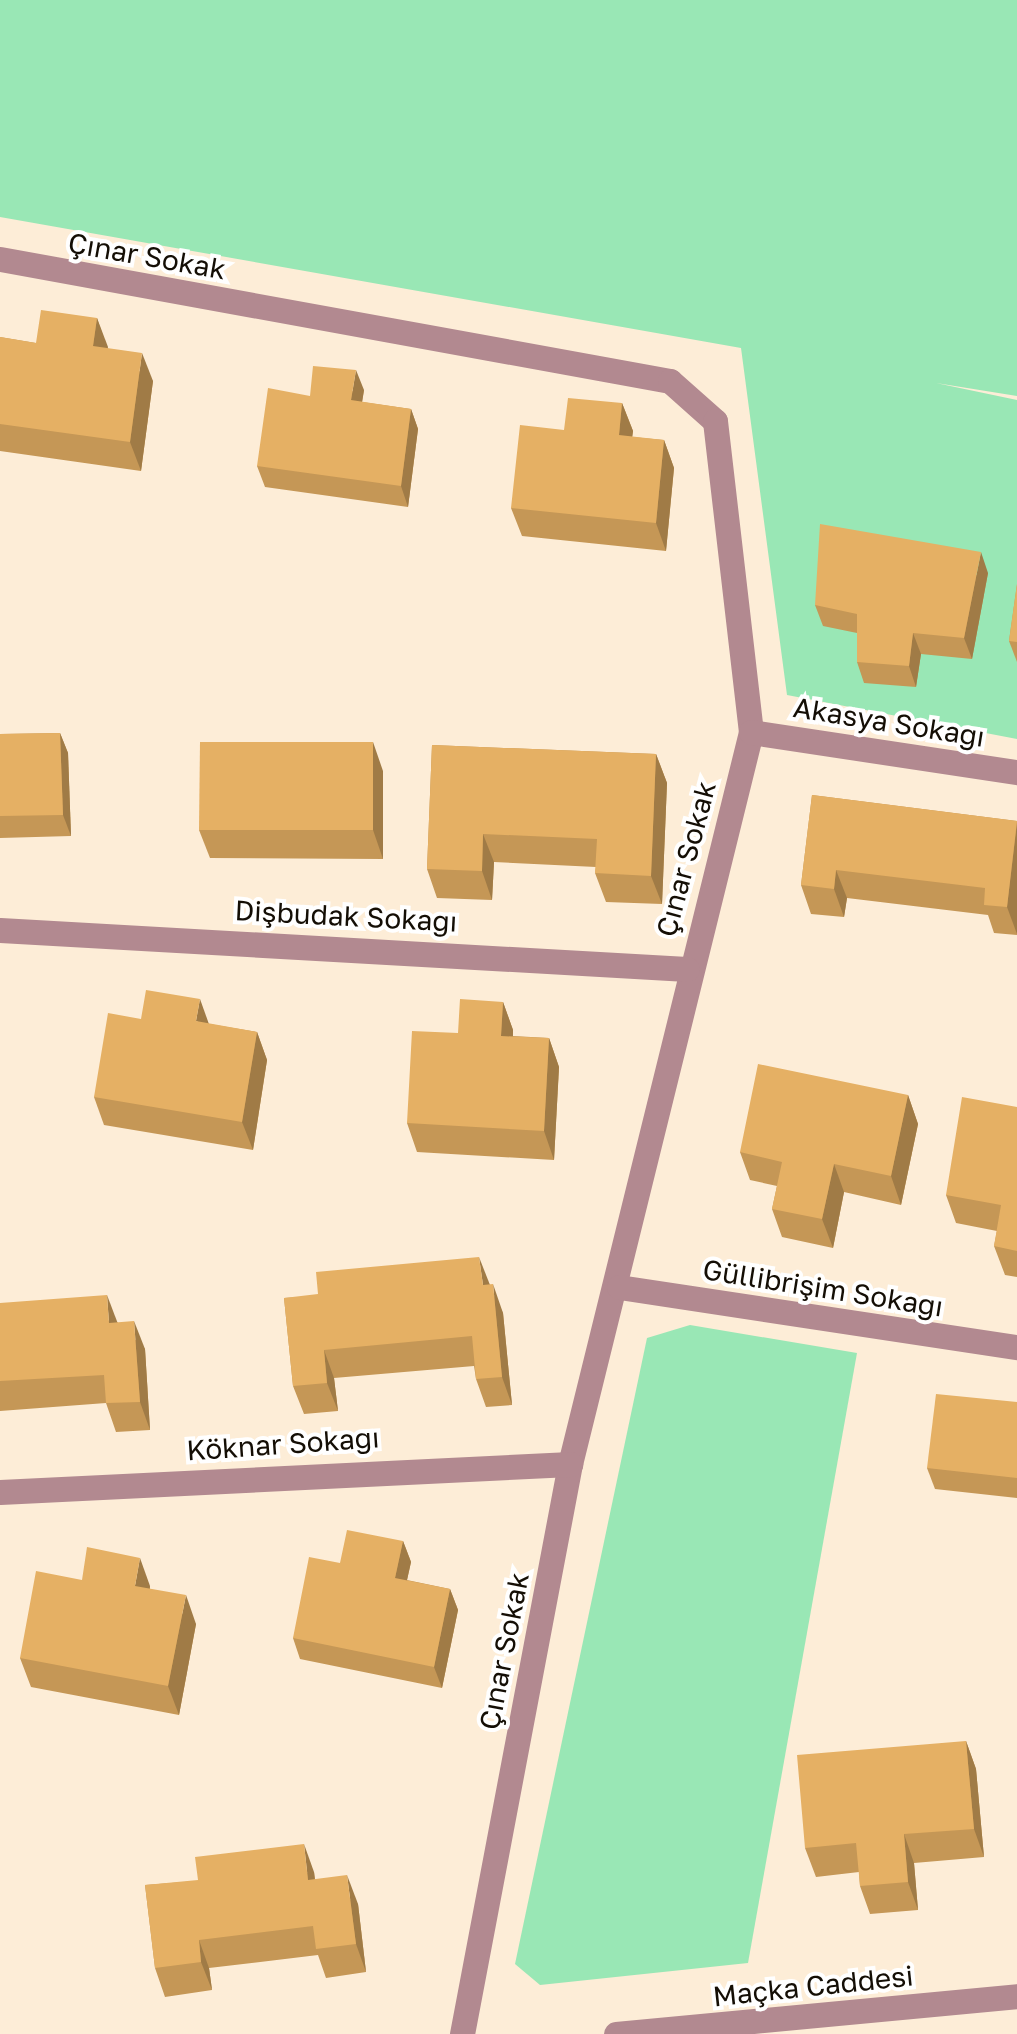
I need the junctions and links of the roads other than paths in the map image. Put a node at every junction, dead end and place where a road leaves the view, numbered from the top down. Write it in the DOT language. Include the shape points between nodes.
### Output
graph roads {
  1 [pos="0,260"];
  2 [pos="751,732"];
  3 [pos="1017,772"];
  4 [pos="0,930"];
  5 [pos="687,969"];
  6 [pos="619,1287"];
  7 [pos="1017,1348"];
  8 [pos="570,1464"];
  9 [pos="0,1492"];
  10 [pos="1017,1996"];
  11 [pos="730,2030"];
  12 [pos="462,2034"];
  13 [pos="616,2034"];
  1 -- 2 [label="street, Çınar Sokak" via="670,381 715,421"];
  2 -- 3 [label="street, Akasya Sokağı"];
  2 -- 5 [label="street, Çınar Sokak"];
  4 -- 5 [label="street, Dişbudak Sokağı"];
  5 -- 6 [label="street, Çınar Sokak"];
  6 -- 7 [label="street, Güllibrişim Sokağı"];
  6 -- 8 [label="street, Çınar Sokak"];
  8 -- 9 [label="street, Köknar Sokağı"];
  8 -- 12 [label="street, Çınar Sokak"];
  10 -- 11 [label="street, Maçka Caddesi"];
  11 -- 13 [label="street, Maçka Caddesi"];
}
